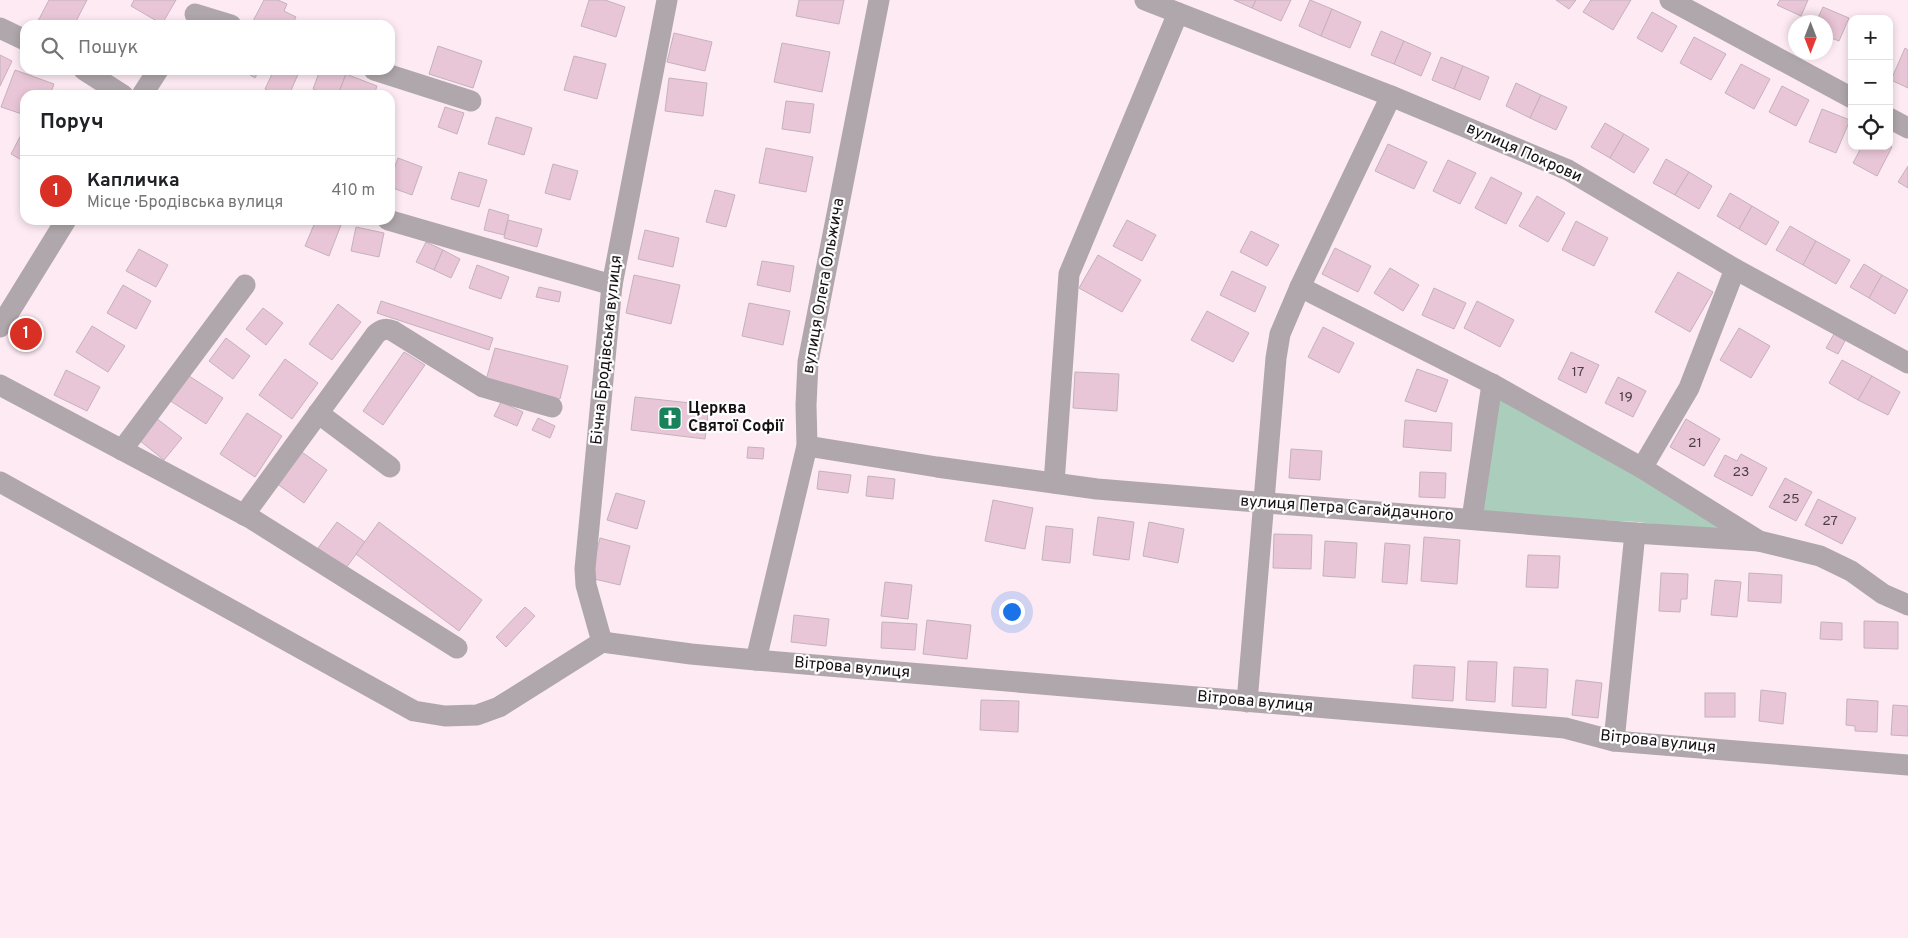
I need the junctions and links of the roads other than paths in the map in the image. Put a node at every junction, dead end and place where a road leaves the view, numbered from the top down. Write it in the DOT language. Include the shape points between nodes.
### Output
graph roads {
  1 [pos="667,0"];
  2 [pos="879,0"];
  3 [pos="1145,0"];
  4 [pos="1670,0"];
  5 [pos="195,13"];
  6 [pos="1178,13"];
  7 [pos="216,20"];
  8 [pos="0,28"];
  9 [pos="20,38"];
  10 [pos="92,75"];
  11 [pos="155,75"];
  12 [pos="390,75"];
  13 [pos="115,90"];
  14 [pos="145,90"];
  15 [pos="1391,96"];
  16 [pos="1848,96"];
  17 [pos="472,100"];
  18 [pos="1893,120"];
  19 [pos="1908,128"];
  20 [pos="395,222"];
  21 [pos="63,225"];
  22 [pos="1735,269"];
  23 [pos="612,285"];
  24 [pos="245,286"];
  25 [pos="1300,287"];
  26 [pos="0,327"];
  27 [pos="1908,363"];
  28 [pos="1492,384"];
  29 [pos="0,385"];
  30 [pos="552,407"];
  31 [pos="318,413"];
  32 [pos="806,446"];
  33 [pos="122,450"];
  34 [pos="390,467"];
  35 [pos="1642,468"];
  36 [pos="0,482"];
  37 [pos="1054,483"];
  38 [pos="1264,503"];
  39 [pos="244,515"];
  40 [pos="1472,518"];
  41 [pos="1635,533"];
  42 [pos="1759,541"];
  43 [pos="1908,605"];
  44 [pos="602,642"];
  45 [pos="457,648"];
  46 [pos="756,660"];
  47 [pos="1247,702"];
  48 [pos="1614,741"];
  49 [pos="1908,765"];
  1 -- 23 [label="street, Бічна Бродівська вулиця"];
  2 -- 32 [label="street, вулиця Олега Ольжича" via="808,362"];
  3 -- 6 [label="street, вулиця Покрови"];
  4 -- 16 [label="street"];
  5 -- 7 [label="street"];
  6 -- 15 [label="street, вулиця Покрови"];
  6 -- 37 [label="street" via="1068,274"];
  8 -- 9 [label="street"];
  10 -- 13 [label="street"];
  11 -- 14 [label="street"];
  12 -- 17 [label="street"];
  15 -- 22 [label="street, вулиця Покрови" via="1568,170"];
  15 -- 25 [label="street"];
  18 -- 19 [label="street"];
  20 -- 23 [label="street"];
  21 -- 26 [label="street"];
  22 -- 27 [label="street, вулиця Покрови"];
  22 -- 35 [label="street" via="1689,388"];
  23 -- 44 [label="street, Бічна Бродівська вулиця" via="585,570"];
  24 -- 33 [label="street"];
  25 -- 28 [label="street"];
  25 -- 38 [label="street" via="1280,334"];
  28 -- 35 [label="street"];
  28 -- 40 [label="street"];
  29 -- 33 [label="street"];
  30 -- 31 [label="street" via="483,387 387,328 376,334"];
  31 -- 34 [label="street"];
  31 -- 39 [label="street"];
  32 -- 37 [label="street, вулиця Петра Сагайдачного"];
  32 -- 46 [label="street, вулиця Олега Ольжича"];
  33 -- 39 [label="street"];
  35 -- 42 [label="street"];
  36 -- 44 [label="street" via="414,711 445,716 477,715 499,707"];
  37 -- 38 [label="street, вулиця Петра Сагайдачного" via="1097,490"];
  38 -- 40 [label="street, вулиця Петра Сагайдачного"];
  38 -- 47 [label="street"];
  39 -- 45 [label="street"];
  40 -- 41 [label="street, вулиця Петра Сагайдачного"];
  41 -- 42 [label="street, вулиця Петра Сагайдачного"];
  41 -- 48 [label="street"];
  42 -- 43 [label="street" via="1820,556 1851,571 1883,594"];
  44 -- 46 [label="street, Вітрова вулиця"];
  46 -- 47 [label="street, Вітрова вулиця"];
  47 -- 48 [label="street, Вітрова вулиця" via="1565,728"];
  48 -- 49 [label="street, Вітрова вулиця"];
}
